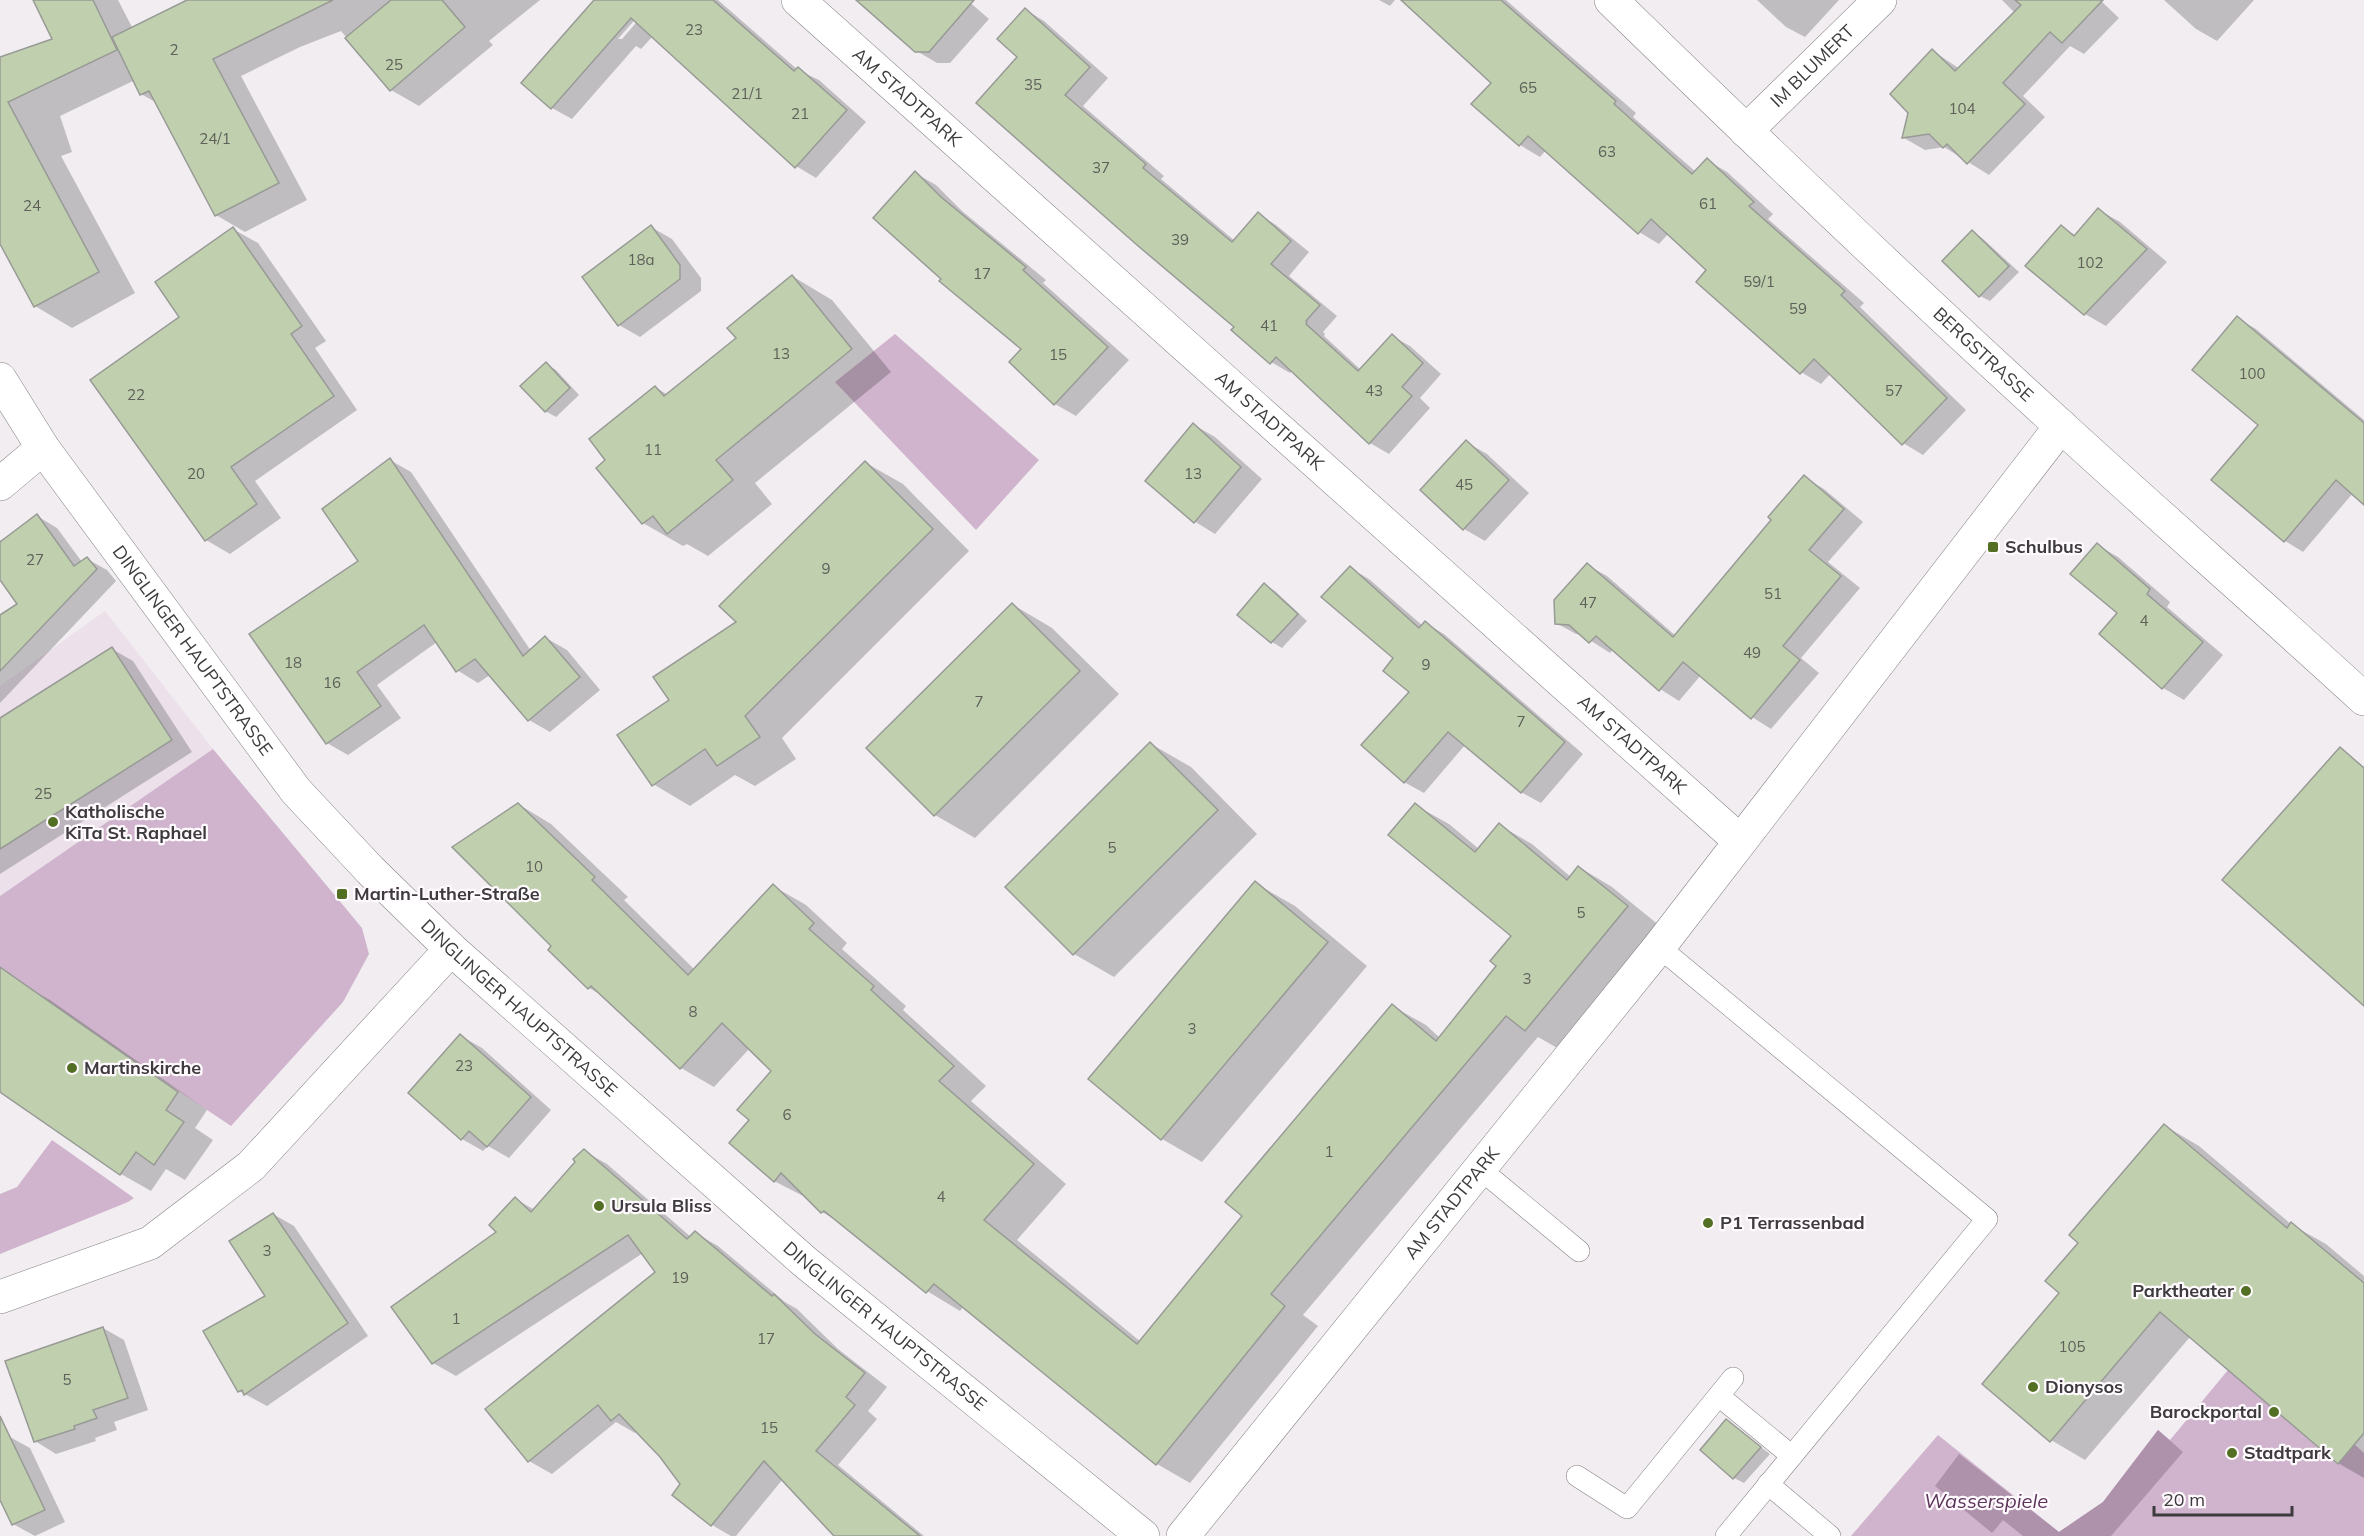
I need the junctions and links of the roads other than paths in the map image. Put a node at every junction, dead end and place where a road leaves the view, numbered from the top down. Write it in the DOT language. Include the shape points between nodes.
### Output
graph roads {
  1 [pos="798,0"];
  2 [pos="1611,0"];
  3 [pos="1880,0"];
  4 [pos="1746,131"];
  5 [pos="0,379"];
  6 [pos="2061,426"];
  7 [pos="43,448"];
  8 [pos="0,484"];
  9 [pos="2364,699"];
  10 [pos="1740,841"];
  11 [pos="1659,947"];
  12 [pos="451,949"];
  13 [pos="1480,1169"];
  14 [pos="1579,1251"];
  15 [pos="0,1297"];
  16 [pos="1733,1378"];
  17 [pos="1719,1396"];
  18 [pos="1792,1456"];
  19 [pos="1577,1476"];
  20 [pos="1768,1484"];
  21 [pos="1143,1536"];
  22 [pos="1183,1536"];
  23 [pos="1726,1536"];
  24 [pos="1830,1536"];
  1 -- 10 [label="street, AM STADTPARK"];
  2 -- 4 [label="street, BERGSTRASSE"];
  3 -- 4 [label="street, IM BLUMERT"];
  4 -- 6 [label="street, BERGSTRASSE"];
  5 -- 7 [label="street, DINGLINGER HAUPTSTRASSE"];
  6 -- 9 [label="street, BERGSTRASSE"];
  6 -- 10 [label="street, AM STADTPARK"];
  7 -- 8 [label="street"];
  7 -- 12 [label="street, DINGLINGER HAUPTSTRASSE" via="296,791"];
  10 -- 11 [label="street, AM STADTPARK"];
  11 -- 13 [label="street, AM STADTPARK"];
  11 -- 18 [label="lane" via="1987,1219"];
  12 -- 15 [label="street" via="251,1166 150,1243"];
  12 -- 21 [label="street, DINGLINGER HAUPTSTRASSE" via="805,1262"];
  13 -- 14 [label="lane"];
  13 -- 22 [label="street, AM STADTPARK"];
  16 -- 17 [label="lane"];
  17 -- 18 [label="lane"];
  17 -- 19 [label="lane" via="1627,1508"];
  18 -- 20 [label="lane"];
  20 -- 23 [label="lane"];
  20 -- 24 [label="lane"];
}
